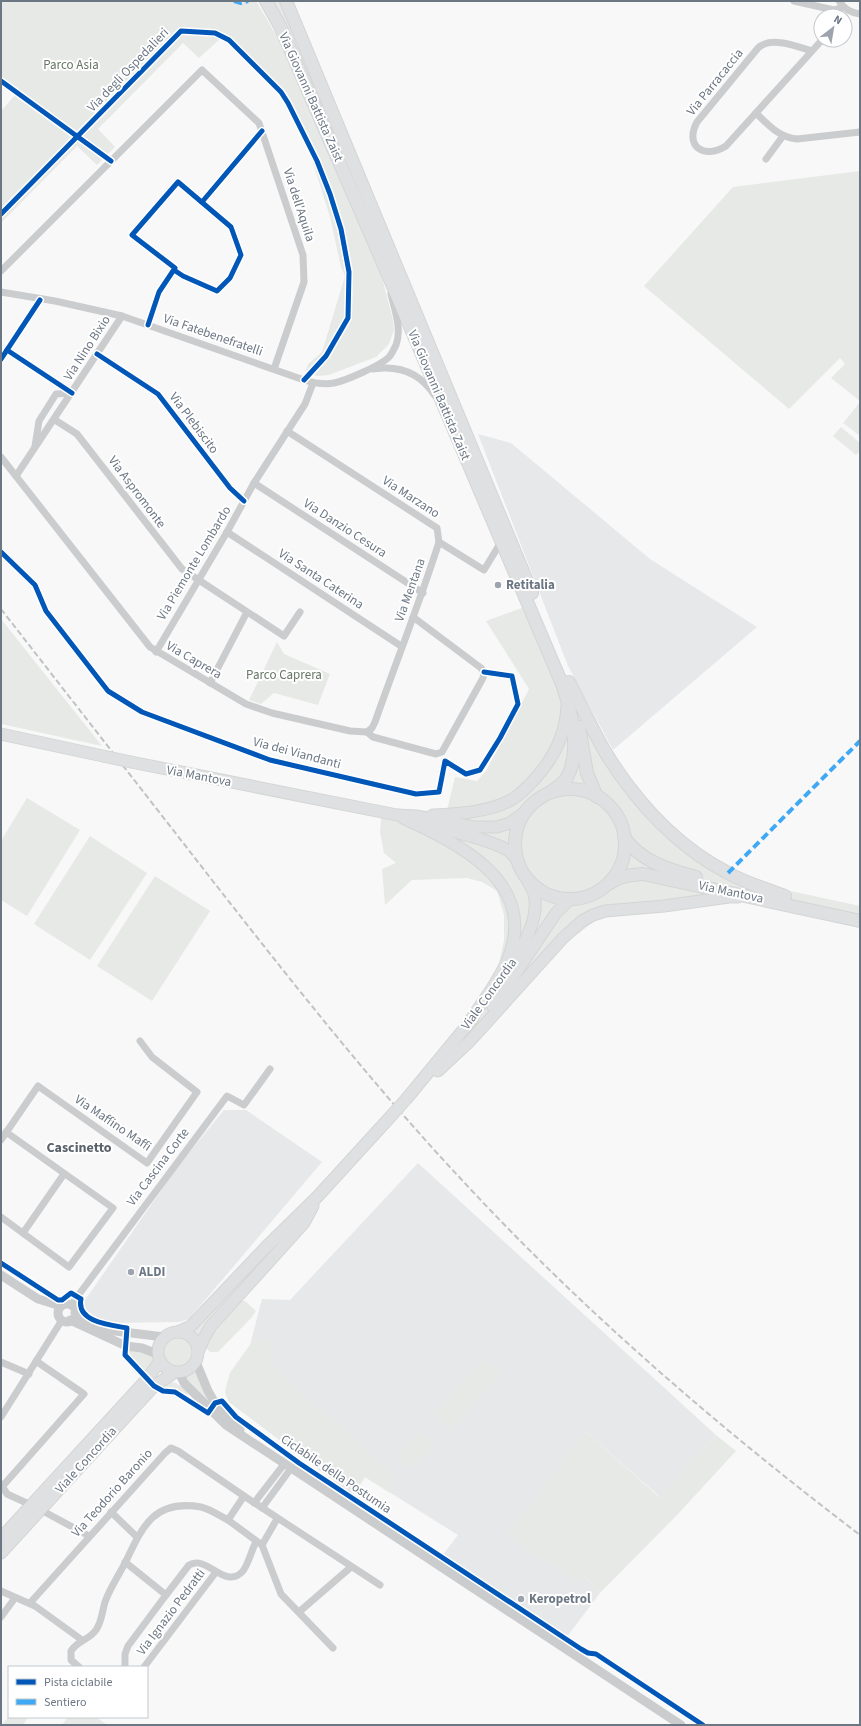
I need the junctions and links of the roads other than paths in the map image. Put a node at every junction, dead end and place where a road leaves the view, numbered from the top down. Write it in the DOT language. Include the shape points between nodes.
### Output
graph roads {
  1 [pos="266,1"];
  2 [pos="286,1"];
  3 [pos="794,1"];
  4 [pos="840,3"];
  5 [pos="860,14"];
  6 [pos="815,48"];
  7 [pos="812,51"];
  8 [pos="756,113"];
  9 [pos="860,132"];
  10 [pos="783,136"];
  11 [pos="766,160"];
  12 [pos="386,270"];
  13 [pos="1,272"];
  14 [pos="1,292"];
  15 [pos="122,316"];
  16 [pos="274,369"];
  17 [pos="368,370"];
  18 [pos="314,383"];
  19 [pos="72,393"];
  20 [pos="449,418"];
  21 [pos="54,420"];
  22 [pos="287,431"];
  23 [pos="34,449"];
  24 [pos="1,457"];
  25 [pos="16,476"];
  26 [pos="254,483"];
  27 [pos="227,532"];
  28 [pos="439,542"];
  29 [pos="501,542"];
  30 [pos="198,580"];
  31 [pos="422,593"];
  32 [pos="247,612"];
  33 [pos="300,612"];
  34 [pos="413,617"];
  35 [pos="401,646"];
  36 [pos="156,652"];
  37 [pos="570,682"];
  38 [pos="210,683"];
  39 [pos="566,694"];
  40 [pos="368,732"];
  41 [pos="1,734"];
  42 [pos="552,791"];
  43 [pos="597,797"];
  44 [pos="525,812"];
  45 [pos="407,817"];
  46 [pos="624,837"];
  47 [pos="518,861"];
  48 [pos="526,877"];
  49 [pos="604,887"];
  50 [pos="570,899"];
  51 [pos="781,899"];
  52 [pos="860,912"];
  53 [pos="860,920"];
  54 [pos="468,1024"];
  55 [pos="140,1041"];
  56 [pos="270,1070"];
  57 [pos="438,1071"];
  58 [pos="408,1097"];
  59 [pos="6,1132"];
  60 [pos="1,1140"];
  61 [pos="64,1174"];
  62 [pos="318,1196"];
  63 [pos="1,1217"];
  64 [pos="23,1233"];
  65 [pos="1,1275"];
  66 [pos="66,1313"];
  67 [pos="178,1332"];
  68 [pos="164,1337"];
  69 [pos="197,1357"];
  70 [pos="158,1358"];
  71 [pos="36,1361"];
  72 [pos="1,1362"];
  73 [pos="177,1372"];
  74 [pos="29,1374"];
  75 [pos="1,1417"];
  76 [pos="250,1440"];
  77 [pos="288,1465"];
  78 [pos="1,1486"];
  79 [pos="244,1496"];
  80 [pos="254,1503"];
  81 [pos="36,1508"];
  82 [pos="262,1508"];
  83 [pos="111,1512"];
  84 [pos="277,1519"];
  85 [pos="228,1520"];
  86 [pos="89,1536"];
  87 [pos="137,1537"];
  88 [pos="1,1538"];
  89 [pos="259,1543"];
  90 [pos="1,1553"];
  91 [pos="125,1562"];
  92 [pos="351,1567"];
  93 [pos="216,1572"];
  94 [pos="380,1585"];
  95 [pos="1,1591"];
  96 [pos="166,1595"];
  97 [pos="15,1598"];
  98 [pos="30,1604"];
  99 [pos="299,1612"];
  100 [pos="1,1617"];
  101 [pos="82,1640"];
  102 [pos="333,1648"];
  103 [pos="78,1666"];
  104 [pos="125,1666"];
  105 [pos="145,1666"];
  106 [pos="681,1725"];
  1 -- 12 [label="main road, Via Giovanni Battista Zaist" via="280,26"];
  2 -- 37 [label="main road, Via Giovanni Battista Zaist"];
  3 -- 4 [label="street" via="834,10"];
  4 -- 5 [label="street" via="853,13"];
  6 -- 7 [label="street, Via Parracaccia"];
  7 -- 8 [label="street, Via Parracaccia"];
  7 -- 8 [label="street, Via Parracaccia" via="772,42 763,43 697,122 693,130 697,148 713,153 726,146"];
  8 -- 10 [label="street"];
  9 -- 10 [label="street" via="796,139"];
  10 -- 11 [label="street"];
  12 -- 17 [label="street, Via Fatebenefratelli" via="398,338 388,359"];
  12 -- 20 [label="main road, Via Giovanni Battista Zaist"];
  13 -- 16 [label="street, Via dell'Aquila" via="202,70 259,123 303,255 304,282"];
  14 -- 15 [label="street, Via Fatebenefratelli"];
  15 -- 16 [label="street, Via Fatebenefratelli"];
  15 -- 19 [label="street, Via Nino Bixio"];
  16 -- 18 [label="street, Via Fatebenefratelli"];
  17 -- 18 [label="street, Via Fatebenefratelli" via="335,383"];
  17 -- 20 [label="street, Via Fatebenefratelli" via="387,367 411,373 425,383"];
  18 -- 22 [label="street, Via Piemonte Lombardo" via="305,404"];
  19 -- 21 [label="street, Via Nino Bixio"];
  19 -- 23 [label="street, Via Nino Bixio" via="56,394 38,421"];
  20 -- 29 [label="main road, Via Giovanni Battista Zaist"];
  21 -- 23 [label="street, Via Nino Bixio"];
  21 -- 30 [label="street, Via Aspromonte" via="77,434 177,564"];
  22 -- 26 [label="street, Via Piemonte Lombardo"];
  22 -- 28 [label="street, Via Marzano" via="437,528"];
  23 -- 25 [label="street, Via Nino Bixio"];
  24 -- 25 [label="street, Via Caprera"];
  25 -- 36 [label="street, Via Caprera" via="132,626"];
  26 -- 27 [label="street, Via Piemonte Lombardo"];
  26 -- 31 [label="street, Via Danzio Cesura"];
  27 -- 30 [label="street, Via Piemonte Lombardo"];
  27 -- 35 [label="street, Via Santa Caterina"];
  28 -- 29 [label="street" via="484,570"];
  28 -- 31 [label="street, Via Mentana"];
  29 -- 39 [label="main road, Via Giovanni Battista Zaist"];
  30 -- 32 [label="street, Via Aspromonte"];
  30 -- 36 [label="street, Via Piemonte Lombardo"];
  31 -- 34 [label="street, Via Mentana"];
  32 -- 33 [label="street, Via Aspromonte" via="284,636"];
  32 -- 38 [label="street"];
  34 -- 35 [label="street, Via Mentana"];
  34 -- 40 [label="street" via="481,668 484,672 483,678 442,752 436,754 373,737"];
  35 -- 40 [label="street" via="375,722"];
  36 -- 38 [label="street, Via Caprera"];
  37 -- 43 [label="main road, Via Giovanni Battista Zaist" via="587,772"];
  37 -- 51 [label="main road" via="607,755 637,796 665,828 723,871"];
  38 -- 40 [label="street, Via Caprera" via="246,704 272,713 350,731"];
  39 -- 42 [label="main road, Via Giovanni Battista Zaist" via="573,725 572,761 566,779"];
  39 -- 45 [label="main road" via="566,721 558,747 538,776 518,795 503,804 482,810"];
  41 -- 45 [label="main road, Via Mantova, bridge"];
  42 -- 43 [label="main road" via="576,790"];
  42 -- 44 [label="main road"];
  43 -- 46 [label="main road" via="613,810"];
  44 -- 45 [label="main road" via="510,824 497,828"];
  44 -- 47 [label="main road" via="516,836 515,849"];
  45 -- 47 [label="main road" via="503,848"];
  45 -- 54 [label="main road" via="487,867 500,882 514,912 512,949 507,962"];
  46 -- 49 [label="main road" via="625,848 619,870"];
  46 -- 51 [label="main road, Via Mantova" via="640,855 677,872"];
  47 -- 48 [label="main road"];
  48 -- 50 [label="main road" via="545,893"];
  48 -- 54 [label="main road, Viale Concordia" via="534,894 535,905 528,933 489,998"];
  49 -- 50 [label="main road" via="588,896"];
  49 -- 51 [label="main road, Via Mantova" via="617,878 643,874"];
  50 -- 57 [label="main road, Viale Concordia" via="556,913 492,1008"];
  51 -- 52 [label="main road, Via Mantova"];
  51 -- 53 [label="main road, Via Mantova"];
  51 -- 57 [label="main road" via="729,897 605,911 593,915 572,929 470,1041"];
  54 -- 58 [label="main road, Viale Concordia"];
  55 -- 59 [label="street, Via Maffino Maffi" via="152,1057 197,1092 147,1163 38,1086"];
  56 -- 66 [label="street, Via Cascina Corte" via="244,1105 227,1096"];
  57 -- 58 [label="main road, Viale Concordia"];
  58 -- 62 [label="main road, Viale Concordia, bridge"];
  59 -- 60 [label="street, Via Maffino Maffi"];
  59 -- 61 [label="street"];
  61 -- 64 [label="street"];
  61 -- 64 [label="street" via="113,1208 70,1267"];
  62 -- 67 [label="main road, Viale Concordia" via="191,1326"];
  62 -- 69 [label="main road, Viale Concordia" via="304,1223 211,1326"];
  63 -- 64 [label="street"];
  65 -- 66 [label="street"];
  66 -- 68 [label="street" via="106,1330"];
  66 -- 70 [label="street" via="126,1346 142,1348"];
  66 -- 71 [label="street"];
  67 -- 68 [label="main road, Viale Concordia"];
  67 -- 69 [label="main road" via="190,1336 197,1346"];
  68 -- 70 [label="main road, Viale Concordia" via="158,1348"];
  69 -- 73 [label="main road, Viale Concordia" via="188,1369"];
  69 -- 76 [label="street" via="208,1390 216,1403"];
  70 -- 73 [label="main road" via="166,1369"];
  70 -- 81 [label="main road, Viale Concordia" via="147,1380"];
  71 -- 74 [label="street"];
  71 -- 78 [label="street" via="84,1394"];
  72 -- 74 [label="street"];
  73 -- 76 [label="street" via="184,1383 226,1425"];
  73 -- 81 [label="main road, Viale Concordia" via="154,1386"];
  74 -- 75 [label="street"];
  76 -- 77 [label="street"];
  77 -- 80 [label="street"];
  77 -- 82 [label="street"];
  77 -- 106 [label="street"];
  78 -- 81 [label="street" via="7,1494"];
  79 -- 80 [label="street"];
  79 -- 83 [label="street, Via Teodorio Baronio" via="171,1448"];
  79 -- 85 [label="street"];
  80 -- 82 [label="street"];
  81 -- 86 [label="street"];
  81 -- 88 [label="main road, Viale Concordia"];
  81 -- 90 [label="main road, Viale Concordia"];
  82 -- 84 [label="street"];
  83 -- 86 [label="street, Via Teodorio Baronio"];
  83 -- 87 [label="street"];
  84 -- 89 [label="street"];
  84 -- 92 [label="street"];
  85 -- 87 [label="street" via="202,1508 174,1506 153,1516"];
  85 -- 89 [label="street"];
  86 -- 98 [label="street, Via Teodorio Baronio"];
  87 -- 91 [label="street"];
  89 -- 93 [label="street" via="251,1551 246,1567 241,1572 235,1576 225,1576"];
  89 -- 99 [label="street" via="282,1594"];
  91 -- 96 [label="street"];
  91 -- 101 [label="street" via="95,1631 87,1639"];
  92 -- 94 [label="street"];
  92 -- 99 [label="street"];
  93 -- 96 [label="street" via="200,1562 193,1562"];
  93 -- 105 [label="street, Via Ignazio Pedratti"];
  95 -- 97 [label="street"];
  96 -- 104 [label="street" via="128,1646"];
  97 -- 98 [label="street"];
  97 -- 100 [label="street"];
  98 -- 101 [label="street"];
  99 -- 102 [label="street"];
  101 -- 103 [label="street" via="71,1651 71,1660"];
}
